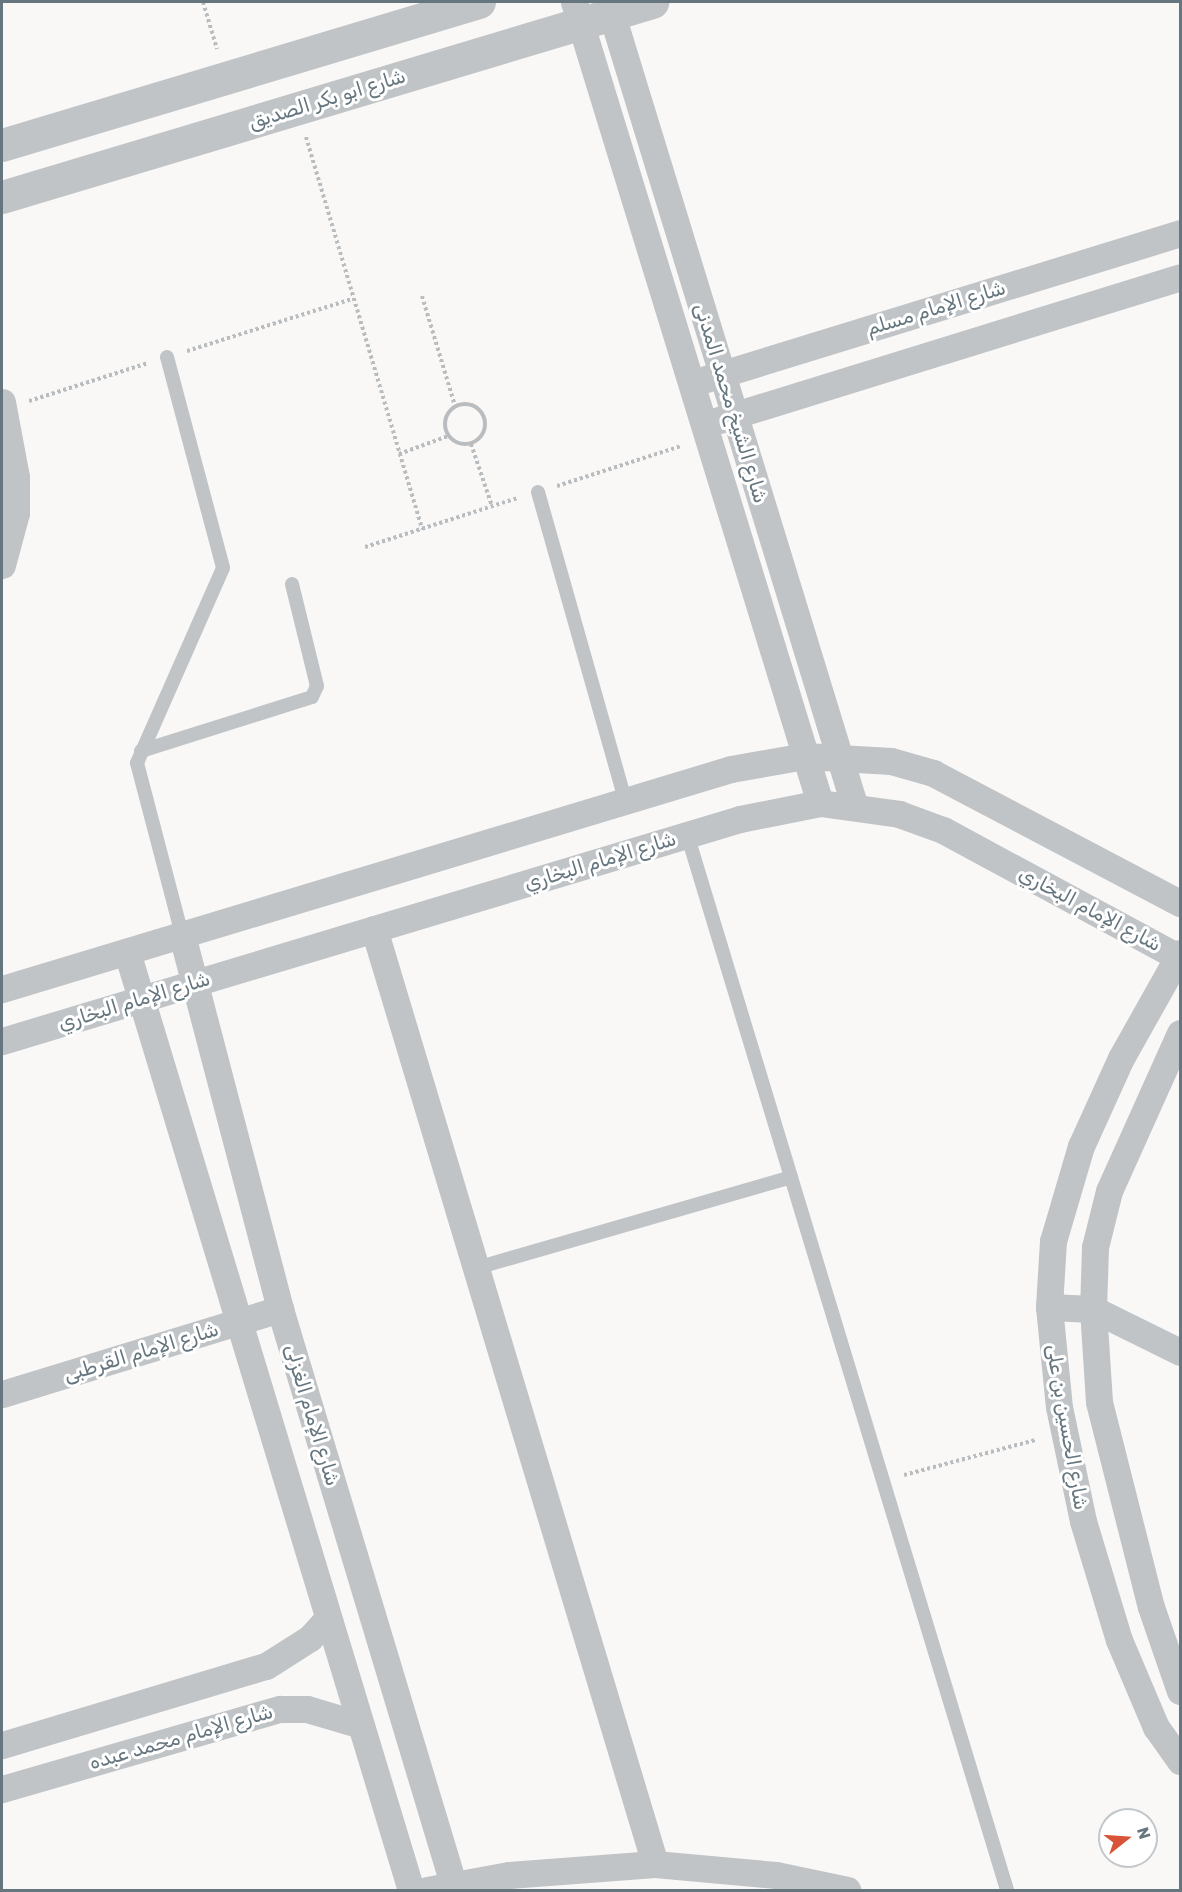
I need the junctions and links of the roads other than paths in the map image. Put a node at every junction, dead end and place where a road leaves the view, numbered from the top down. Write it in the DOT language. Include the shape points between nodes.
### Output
graph roads {
  1 [pos="479,2"];
  2 [pos="652,2"];
  3 [pos="610,8"];
  4 [pos="578,12"];
  5 [pos="2,145"];
  6 [pos="2,197"];
  7 [pos="1180,233"];
  8 [pos="1180,277"];
  9 [pos="1153,286"];
  10 [pos="1180,295"];
  11 [pos="167,357"];
  12 [pos="723,374"];
  13 [pos="691,384"];
  14 [pos="2,402"];
  15 [pos="735,415"];
  16 [pos="704,425"];
  17 [pos="538,492"];
  18 [pos="2,565"];
  19 [pos="292,584"];
  20 [pos="141,751"];
  21 [pos="805,756"];
  22 [pos="840,757"];
  23 [pos="626,802"];
  24 [pos="820,803"];
  25 [pos="854,804"];
  26 [pos="687,834"];
  27 [pos="1180,903"];
  28 [pos="374,929"];
  29 [pos="182,935"];
  30 [pos="127,952"];
  31 [pos="1180,956"];
  32 [pos="194,983"];
  33 [pos="2,989"];
  34 [pos="141,999"];
  35 [pos="1180,1033"];
  36 [pos="2,1041"];
  37 [pos="791,1177"];
  38 [pos="473,1269"];
  39 [pos="1049,1307"];
  40 [pos="280,1309"];
  41 [pos="1093,1309"];
  42 [pos="239,1322"];
  43 [pos="1180,1352"];
  44 [pos="2,1394"];
  45 [pos="1099,1402"];
  46 [pos="1061,1420"];
  47 [pos="328,1618"];
  48 [pos="1180,1691"];
  49 [pos="361,1725"];
  50 [pos="2,1745"];
  51 [pos="1180,1761"];
  52 [pos="2,1789"];
  53 [pos="655,1864"];
  54 [pos="445,1888"];
  55 [pos="411,1890"];
  56 [pos="847,1890"];
  57 [pos="1006,1890"];
  1 -- 5 [label="street"];
  2 -- 3 [label="street, شارع ابو بكر الصديق"];
  3 -- 4 [label="street, شارع ابو بكر الصديق"];
  3 -- 12 [label="street, شارع الشيخ محمد المدنى"];
  4 -- 6 [label="street, شارع ابو بكر الصديق" via="298,108"];
  4 -- 13 [label="street, شارع الشيخ محمد المدنى"];
  7 -- 12 [label="street, شارع الإمام مسلم"];
  8 -- 9 [label="street"];
  9 -- 10 [label="street"];
  9 -- 15 [label="street"];
  11 -- 20 [label="lane" via="223,568"];
  12 -- 13 [label="street, شارع الإمام مسلم"];
  12 -- 15 [label="street, شارع الشيخ محمد المدنى"];
  13 -- 16 [label="street, شارع الشيخ محمد المدنى"];
  14 -- 18 [label="street" via="12,440 16,513"];
  15 -- 16 [label="street"];
  15 -- 22 [label="street, شارع الشيخ محمد المدنى"];
  16 -- 21 [label="street, شارع الشيخ محمد المدنى"];
  17 -- 23 [label="lane"];
  19 -- 20 [label="lane" via="317,686 312,698"];
  20 -- 29 [label="lane" via="136,776"];
  21 -- 22 [label="street"];
  21 -- 23 [label="street" via="731,769"];
  21 -- 24 [label="street, شارع الشيخ محمد المدنى"];
  22 -- 25 [label="street, شارع الشيخ محمد المدنى"];
  22 -- 27 [label="street" via="891,761 933,773"];
  23 -- 29 [label="street"];
  24 -- 25 [label="street, شارع الإمام البخاري"];
  24 -- 26 [label="street, شارع الإمام البخاري"];
  25 -- 31 [label="street, شارع الإمام البخاري" via="943,830"];
  26 -- 28 [label="street, شارع الإمام البخاري"];
  26 -- 37 [label="lane"];
  28 -- 32 [label="street, شارع الإمام البخاري"];
  28 -- 38 [label="street"];
  29 -- 30 [label="street"];
  29 -- 32 [label="street, شارع الإمام الغزلى"];
  30 -- 33 [label="street"];
  30 -- 34 [label="street"];
  31 -- 39 [label="street, شارع الحسين بن على" via="1121,1058 1081,1146 1053,1241"];
  32 -- 34 [label="street, شارع الإمام البخاري"];
  32 -- 40 [label="street, شارع الإمام الغزلى"];
  34 -- 36 [label="street, شارع الإمام البخاري"];
  34 -- 42 [label="street"];
  35 -- 41 [label="street, شارع الحسين بن على" via="1109,1191 1095,1247"];
  37 -- 38 [label="lane"];
  37 -- 57 [label="lane"];
  38 -- 53 [label="street"];
  39 -- 41 [label="street"];
  39 -- 46 [label="street, شارع الحسين بن على"];
  40 -- 42 [label="street, شارع الإمام القرطبى"];
  40 -- 54 [label="street, شارع الإمام الغزلى"];
  41 -- 43 [label="street"];
  41 -- 45 [label="street, شارع الحسين بن على"];
  42 -- 44 [label="street, شارع الإمام القرطبى"];
  42 -- 47 [label="street"];
  45 -- 46 [label="street"];
  45 -- 48 [label="street, شارع الحسين بن على" via="1152,1607"];
  46 -- 51 [label="street, شارع الحسين بن على" via="1119,1640 1156,1727"];
  47 -- 49 [label="street"];
  47 -- 50 [label="street" via="310,1638 266,1666"];
  49 -- 52 [label="street, شارع الإمام محمد عبده" via="307,1709 280,1709"];
  49 -- 55 [label="street"];
  53 -- 54 [label="street"];
  53 -- 56 [label="street" via="776,1875"];
}
